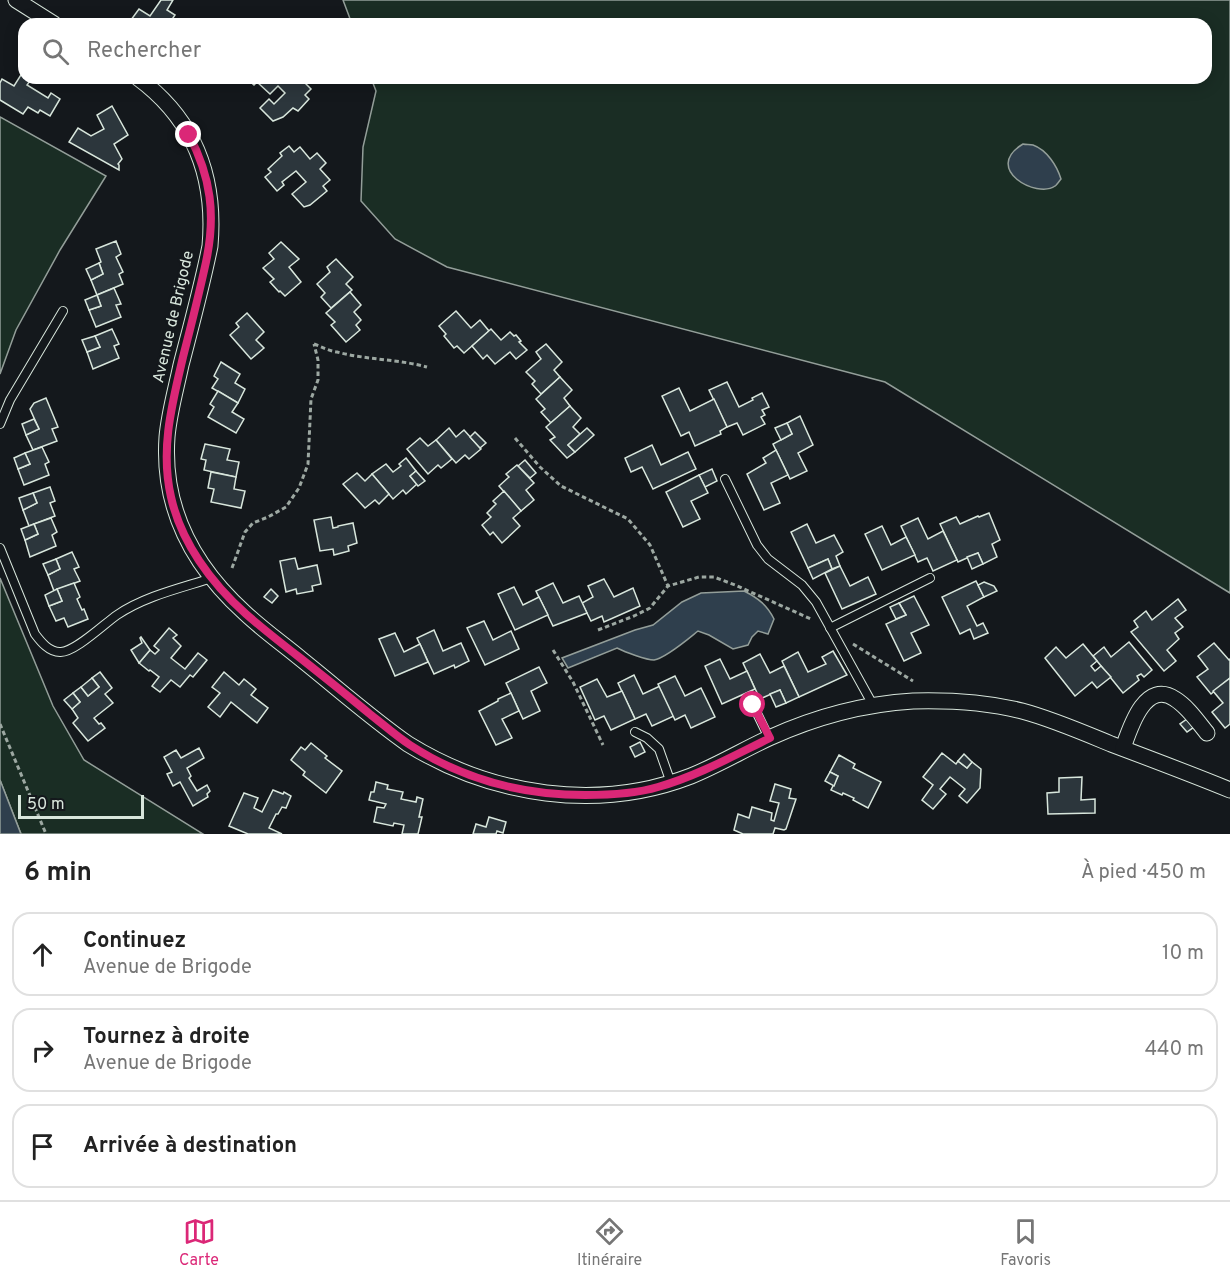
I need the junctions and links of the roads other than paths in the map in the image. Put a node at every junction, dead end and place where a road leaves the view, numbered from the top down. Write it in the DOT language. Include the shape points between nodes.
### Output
graph roads {
  1 [pos="16,0"];
  2 [pos="44,18"];
  3 [pos="145,84"];
  4 [pos="63,311"];
  5 [pos="0,424"];
  6 [pos="725,479"];
  7 [pos="0,548"];
  8 [pos="212,578"];
  9 [pos="930,578"];
  10 [pos="830,628"];
  11 [pos="753,705"];
  12 [pos="873,705"];
  13 [pos="635,732"];
  14 [pos="1207,733"];
  15 [pos="770,738"];
  16 [pos="1123,748"];
  17 [pos="671,783"];
  18 [pos="1230,790"];
  1 -- 2 [label="street"];
  3 -- 8 [label="street, Avenue de Brigode" via="182,122 202,162 209,190 210,246 172,405 166,451 174,511 189,546"];
  4 -- 5 [label="lane"];
  6 -- 10 [label="lane" via="757,545 774,565 802,585"];
  7 -- 8 [label="lane" via="35,634 47,648 60,652 72,650 131,607"];
  8 -- 17 [label="street, Avenue de Brigode" via="246,614 396,735 454,769 510,788 559,794 607,795"];
  9 -- 10 [label="lane"];
  10 -- 12 [label="lane"];
  11 -- 15 [label="lane"];
  12 -- 15 [label="street, Avenue de Brigode" via="822,717"];
  12 -- 16 [label="street, Avenue de Brigode" via="934,701 988,705 1041,717"];
  13 -- 17 [label="lane" via="659,749"];
  14 -- 16 [label="street" via="1180,702 1162,694 1154,695 1133,720"];
  15 -- 17 [label="street, Avenue de Brigode"];
  16 -- 18 [label="street, Avenue de Brigode"];
}
